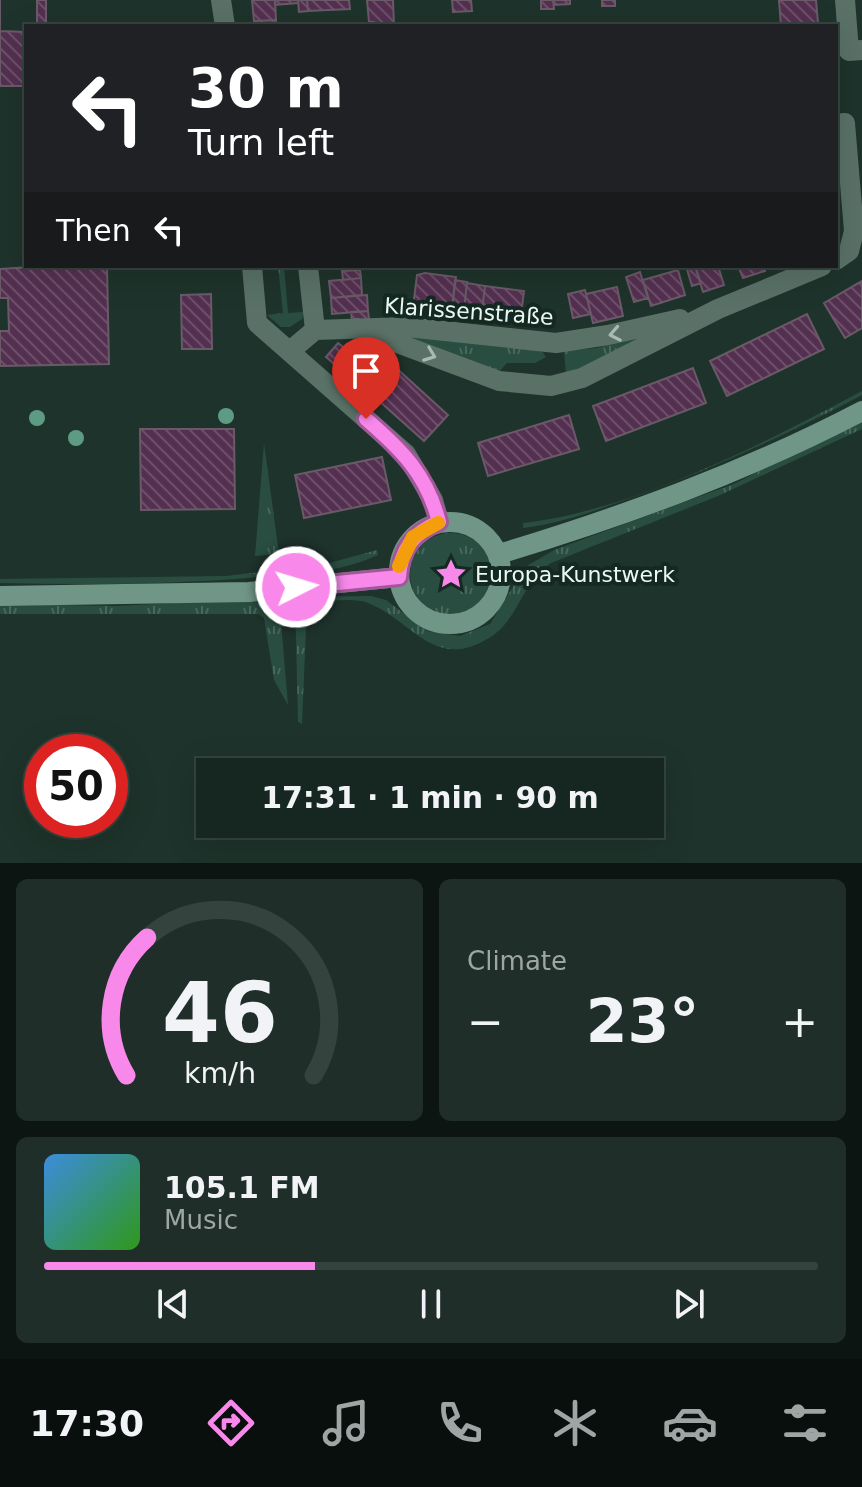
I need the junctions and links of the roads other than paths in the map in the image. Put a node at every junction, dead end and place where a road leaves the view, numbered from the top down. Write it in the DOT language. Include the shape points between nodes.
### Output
graph roads {
  1 [pos="221,0"];
  2 [pos="845,0"];
  3 [pos="225,24"];
  4 [pos="856,50"];
  5 [pos="841,123"];
  6 [pos="838,259"];
  7 [pos="252,268"];
  8 [pos="308,268"];
  9 [pos="817,268"];
  10 [pos="718,309"];
  11 [pos="357,328"];
  12 [pos="315,330"];
  13 [pos="290,351"];
  14 [pos="862,411"];
  15 [pos="439,522"];
  16 [pos="499,554"];
  17 [pos="399,577"];
  18 [pos="0,596"];
  1 -- 3 [label="street"];
  2 -- 4 [label="street"];
  5 -- 6 [label="street" via="853,239 849,251"];
  7 -- 13 [label="street" via="257,323"];
  8 -- 12 [label="street"];
  9 -- 10 [label="street, Klarissenstraße"];
  10 -- 11 [label="street, Klarissenstraße, one-way" via="556,343 407,327"];
  11 -- 10 [label="street, Klarissenstraße, one-way" via="499,381 551,386 582,378"];
  11 -- 12 [label="street, Klarissenstraße"];
  12 -- 13 [label="street"];
  13 -- 15 [label="street" via="406,454 433,500"];
  14 -- 16 [label="main road" via="710,483"];
  15 -- 16 [label="main road" via="468,524"];
  15 -- 17 [label="main road" via="413,537"];
  16 -- 17 [label="main road" via="502,571 496,597 479,617 463,624 445,625 420,614 403,594"];
  17 -- 18 [label="main road" via="249,592"];
}
